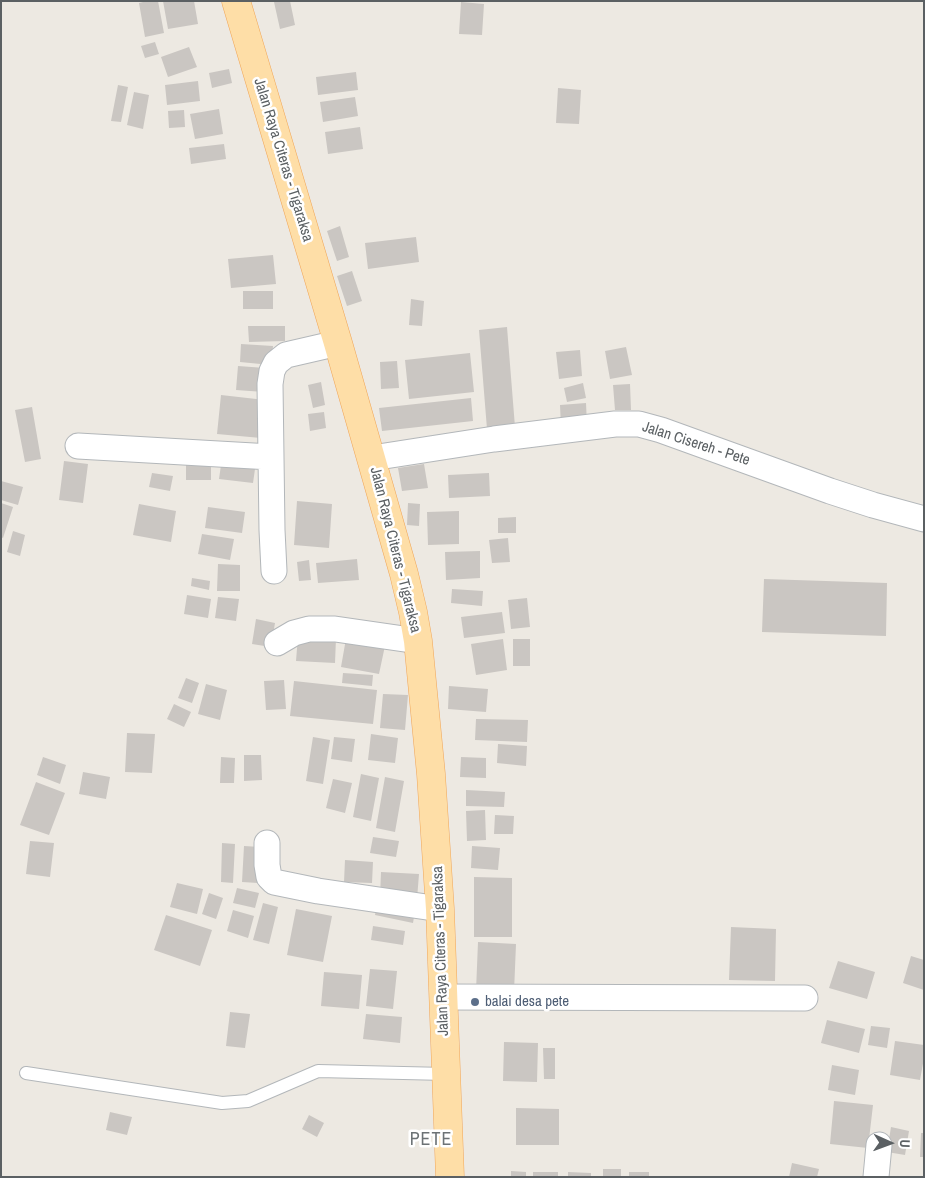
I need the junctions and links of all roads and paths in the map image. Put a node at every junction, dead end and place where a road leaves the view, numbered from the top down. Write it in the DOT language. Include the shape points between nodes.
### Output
graph roads {
  1 [pos="236,1"];
  2 [pos="338,343"];
  3 [pos="78,446"];
  4 [pos="271,457"];
  5 [pos="372,458"];
  6 [pos="924,519"];
  7 [pos="274,571"];
  8 [pos="418,640"];
  9 [pos="277,643"];
  10 [pos="267,843"];
  11 [pos="440,909"];
  12 [pos="443,997"];
  13 [pos="805,998"];
  14 [pos="26,1073"];
  15 [pos="446,1074"];
  16 [pos="879,1145"];
  17 [pos="450,1177"];
  18 [pos="876,1177"];
  1 -- 2 [label="main road, Jalan Raya Citeras - Tigaraksa"];
  2 -- 4 [label="street" via="286,355 276,363 270,384"];
  2 -- 5 [label="main road, Jalan Raya Citeras - Tigaraksa"];
  3 -- 4 [label="street"];
  4 -- 7 [label="street"];
  5 -- 6 [label="street, Jalan Cisereh - Pete" via="504,438 639,424 830,491"];
  5 -- 8 [label="main road, Jalan Raya Citeras - Tigaraksa" via="404,574"];
  8 -- 9 [label="street" via="335,629 309,629"];
  8 -- 11 [label="main road, Jalan Raya Citeras - Tigaraksa" via="432,774"];
  10 -- 11 [label="street" via="268,877 274,882"];
  11 -- 12 [label="main road, Jalan Raya Citeras - Tigaraksa"];
  12 -- 13 [label="street"];
  12 -- 15 [label="main road, Jalan Raya Citeras - Tigaraksa"];
  14 -- 15 [label="lane" via="222,1103 248,1101 318,1071"];
  15 -- 17 [label="main road, Jalan Raya Citeras - Tigaraksa"];
  16 -- 18 [label="street"];
}
